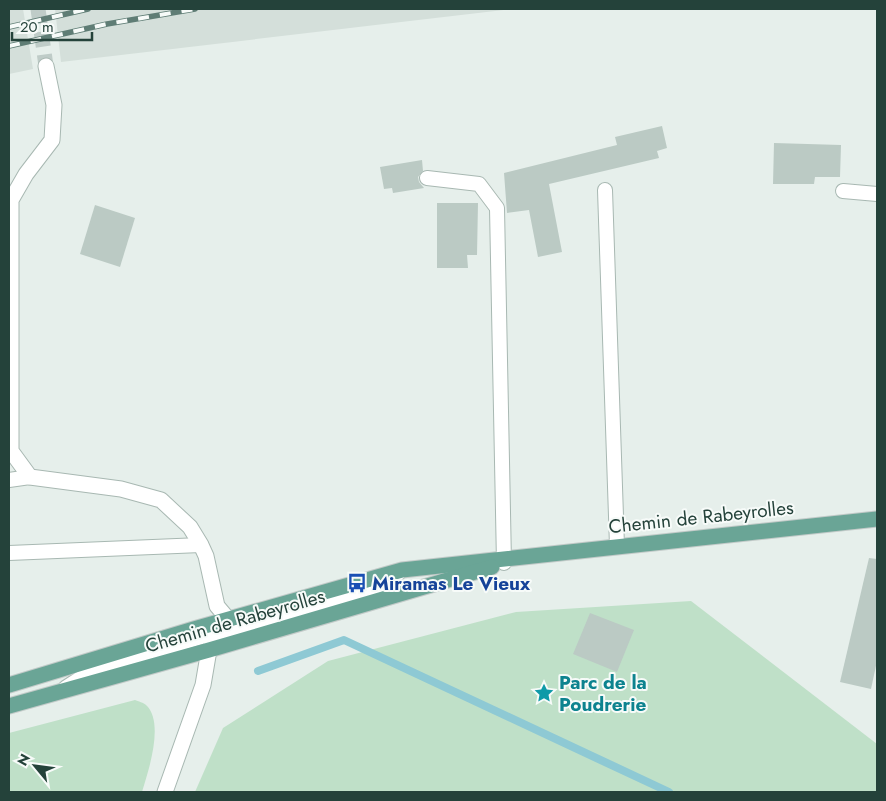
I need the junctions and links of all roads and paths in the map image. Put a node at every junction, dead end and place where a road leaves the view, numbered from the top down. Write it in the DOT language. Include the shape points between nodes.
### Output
graph roads {
  1 [pos="46,66"];
  2 [pos="427,178"];
  3 [pos="605,190"];
  4 [pos="843,191"];
  5 [pos="877,194"];
  6 [pos="30,477"];
  7 [pos="9,480"];
  8 [pos="877,520"];
  9 [pos="201,545"];
  10 [pos="617,546"];
  11 [pos="9,553"];
  12 [pos="504,561"];
  13 [pos="402,570"];
  14 [pos="228,619"];
  15 [pos="240,630"];
  16 [pos="258,635"];
  17 [pos="201,639"];
  18 [pos="9,685"];
  19 [pos="9,706"];
  20 [pos="166,792"];
  1 -- 6 [label="street" via="54,105 52,140 11,200 11,451"];
  2 -- 12 [label="lane" via="479,184 497,208"];
  3 -- 10 [label="lane"];
  4 -- 5 [label="lane"];
  6 -- 7 [label="lane"];
  6 -- 9 [label="street" via="121,489 161,500 190,527"];
  8 -- 10 [label="main road, Chemin de Rabeyrolles"];
  9 -- 11 [label="lane"];
  9 -- 14 [label="street" via="217,606"];
  10 -- 12 [label="main road, Chemin de Rabeyrolles"];
  12 -- 13 [label="main road, Chemin de Rabeyrolles"];
  12 -- 16 [label="main road, Chemin de Rabeyrolles"];
  13 -- 14 [label="main road, Chemin de Rabeyrolles"];
  13 -- 15 [label="street" via="372,590"];
  14 -- 15 [label="main road"];
  14 -- 17 [label="street"];
  14 -- 17 [label="main road, Chemin de Rabeyrolles"];
  15 -- 16 [label="main road"];
  15 -- 17 [label="street" via="220,640"];
  16 -- 17 [label="main road, Chemin de Rabeyrolles"];
  17 -- 18 [label="main road, Chemin de Rabeyrolles"];
  17 -- 19 [label="main road, Chemin de Rabeyrolles" via="59,693"];
  17 -- 20 [label="street" via="203,685"];
}
